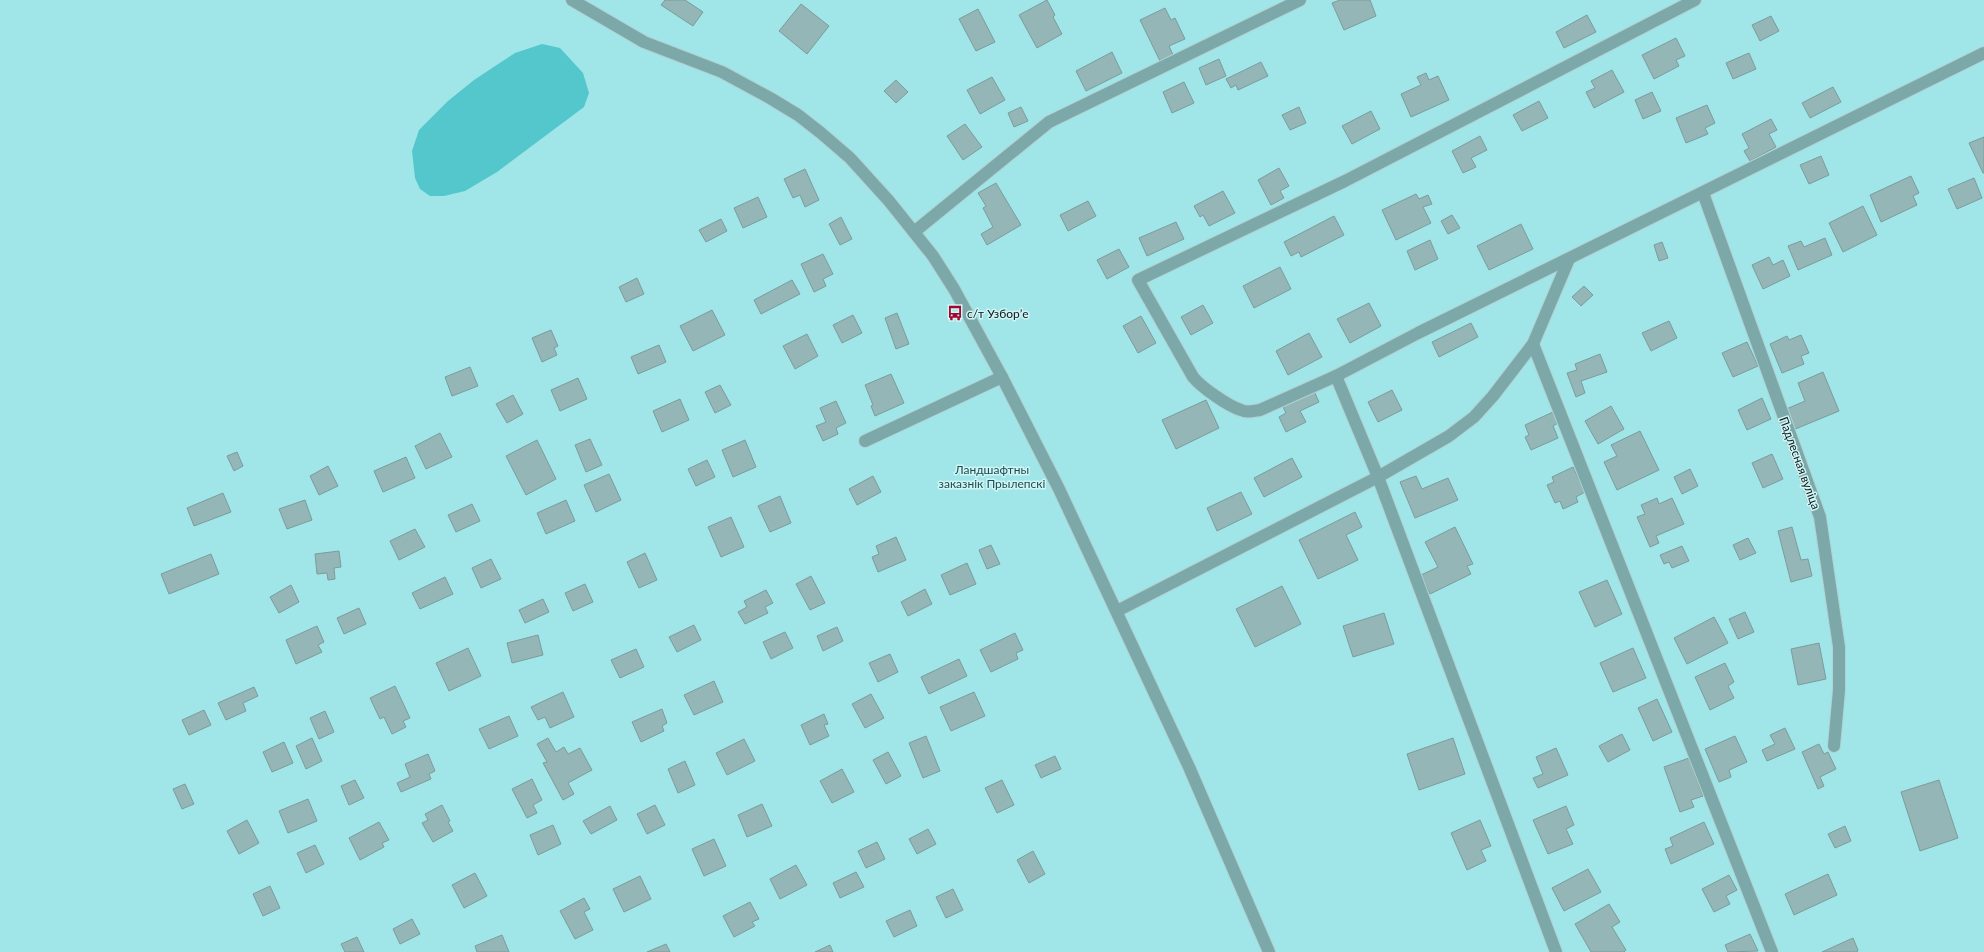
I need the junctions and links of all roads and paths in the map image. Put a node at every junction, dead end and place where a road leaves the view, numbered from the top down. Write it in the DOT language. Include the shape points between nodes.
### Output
graph roads {
  1 [pos="572,0"];
  2 [pos="1300,0"];
  3 [pos="1696,0"];
  4 [pos="1984,53"];
  5 [pos="1703,193"];
  6 [pos="914,232"];
  7 [pos="1569,259"];
  8 [pos="1533,344"];
  9 [pos="1336,376"];
  10 [pos="1002,377"];
  11 [pos="865,441"];
  12 [pos="1378,477"];
  13 [pos="1118,611"];
  14 [pos="1834,746"];
  15 [pos="1269,952"];
  16 [pos="1556,952"];
  17 [pos="1772,952"];
  1 -- 6 [label="street" via="644,42 722,72 798,115 850,158"];
  2 -- 6 [label="street" via="1049,122"];
  3 -- 9 [label="street" via="1345,181 1138,280 1193,378 1240,410 1260,410"];
  4 -- 5 [label="street"];
  5 -- 7 [label="street"];
  5 -- 14 [label="street, Падлесная вуліца" via="1820,517 1839,647 1839,690"];
  6 -- 10 [label="street" via="933,256 954,290"];
  7 -- 8 [label="street"];
  7 -- 9 [label="street"];
  8 -- 12 [label="street" via="1474,417 1449,436"];
  8 -- 17 [label="street"];
  9 -- 12 [label="street"];
  10 -- 11 [label="street"];
  10 -- 13 [label="street"];
  12 -- 13 [label="street"];
  12 -- 16 [label="street"];
  13 -- 15 [label="street"];
}
